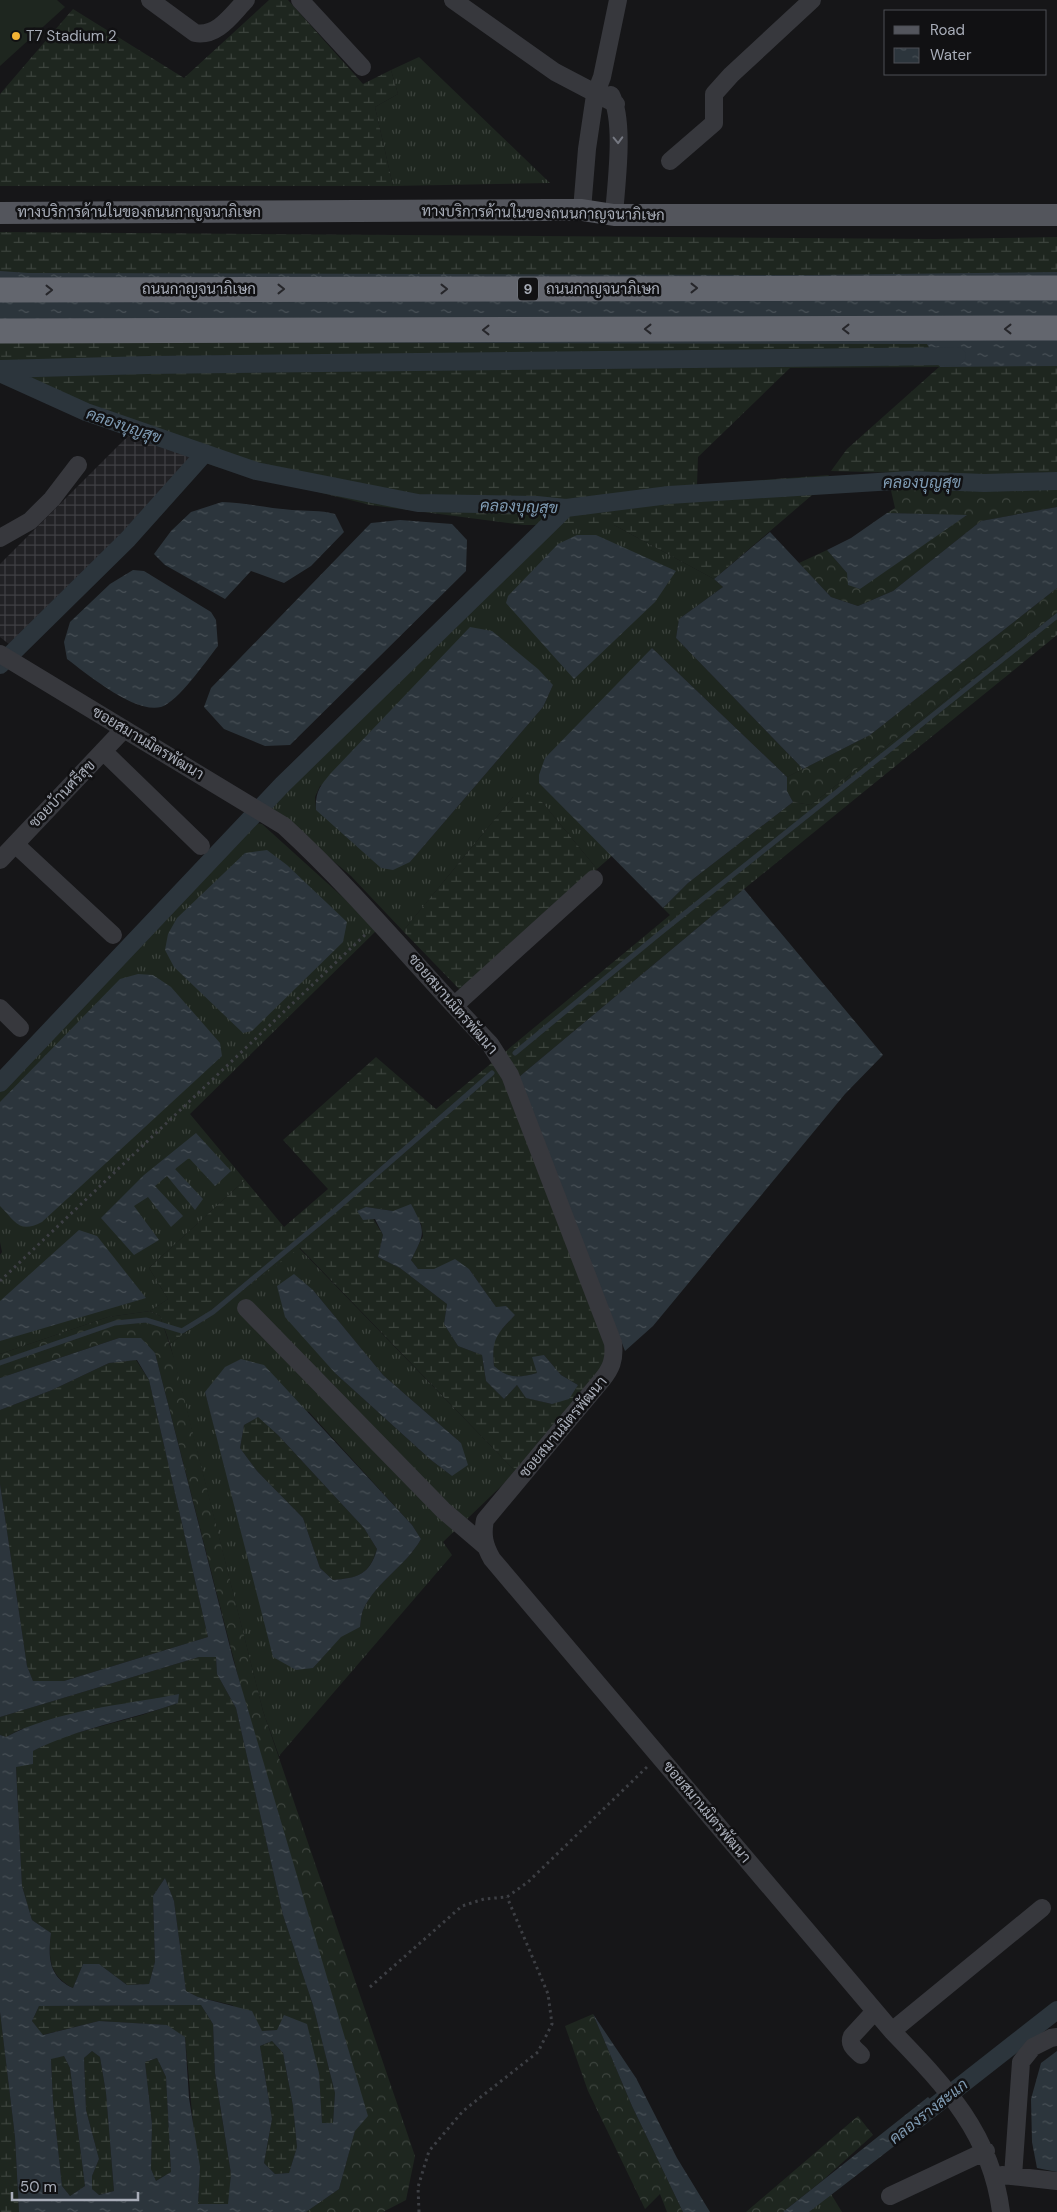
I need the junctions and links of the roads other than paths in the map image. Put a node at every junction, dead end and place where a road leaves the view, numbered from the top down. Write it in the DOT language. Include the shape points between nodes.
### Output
graph roads {
  1 [pos="150,0"];
  2 [pos="246,0"];
  3 [pos="300,0"];
  4 [pos="453,0"];
  5 [pos="618,0"];
  6 [pos="812,0"];
  7 [pos="362,67"];
  8 [pos="602,77"];
  9 [pos="595,95"];
  10 [pos="616,104"];
  11 [pos="670,161"];
  12 [pos="582,210"];
  13 [pos="0,213"];
  14 [pos="614,215"];
  15 [pos="1057,215"];
  16 [pos="1057,288"];
  17 [pos="0,290"];
  18 [pos="1057,328"];
  19 [pos="0,330"];
  20 [pos="78,465"];
  21 [pos="0,538"];
  22 [pos="4,656"];
  23 [pos="124,729"];
  24 [pos="104,751"];
  25 [pos="15,844"];
  26 [pos="201,846"];
  27 [pos="0,860"];
  28 [pos="594,879"];
  29 [pos="113,935"];
  30 [pos="455,1005"];
  31 [pos="0,1008"];
  32 [pos="20,1028"];
  33 [pos="246,1308"];
  34 [pos="485,1546"];
  35 [pos="1042,1908"];
  36 [pos="875,2011"];
  37 [pos="892,2031"];
  38 [pos="1057,2037"];
  39 [pos="861,2055"];
  40 [pos="986,2152"];
  41 [pos="994,2175"];
  42 [pos="1013,2176"];
  43 [pos="1057,2181"];
  44 [pos="890,2196"];
  45 [pos="1001,2212"];
  1 -- 2 [label="street" via="196,33 204,34 221,27"];
  3 -- 7 [label="street"];
  4 -- 9 [label="street" via="554,72"];
  5 -- 8 [label="street"];
  6 -- 11 [label="street" via="714,94 714,123"];
  8 -- 9 [label="street"];
  8 -- 10 [label="street"];
  9 -- 10 [label="street"];
  9 -- 12 [label="street"];
  10 -- 14 [label="street, one-way" via="618,151"];
  12 -- 13 [label="main road, ทางบริการด้านในของถนนกาญจนาภิเษก"];
  12 -- 14 [label="main road, ทางบริการด้านในของถนนกาญจนาภิเษก"];
  14 -- 15 [label="main road, ทางบริการด้านในของถนนกาญจนาภิเษก"];
  17 -- 16 [label="highway, ถนนกาญจนาภิเษก / 9, one-way"];
  18 -- 19 [label="highway, one-way"];
  20 -- 21 [label="street" via="30,521"];
  22 -- 23 [label="street, ซอยสมานมิตรพัฒนา"];
  23 -- 24 [label="street, ซอยบ้านศรีสุข"];
  23 -- 30 [label="street, ซอยสมานมิตรพัฒนา" via="284,826 318,857"];
  24 -- 25 [label="street, ซอยบ้านศรีสุข"];
  24 -- 26 [label="street"];
  25 -- 27 [label="street, ซอยบ้านศรีสุข"];
  25 -- 29 [label="street"];
  28 -- 30 [label="street"];
  30 -- 34 [label="street, ซอยสมานมิตรพัฒนา" via="490,1044 510,1076 614,1343 615,1356 610,1370 485,1520 482,1533"];
  31 -- 32 [label="street"];
  33 -- 34 [label="street" via="443,1510"];
  34 -- 36 [label="street, ซอยสมานมิตรพัฒนา" via="492,1559"];
  35 -- 37 [label="street"];
  36 -- 37 [label="street, ซอยสมานมิตรพัฒนา"];
  36 -- 39 [label="street" via="850,2041"];
  37 -- 40 [label="street, ซอยสมานมิตรพัฒนา" via="962,2111"];
  38 -- 42 [label="street" via="1034,2047 1021,2062"];
  40 -- 41 [label="street, ซอยสมานมิตรพัฒนา"];
  40 -- 44 [label="street"];
  41 -- 42 [label="street"];
  41 -- 45 [label="street, ซอยสมานมิตรพัฒนา"];
  42 -- 43 [label="street"];
}
